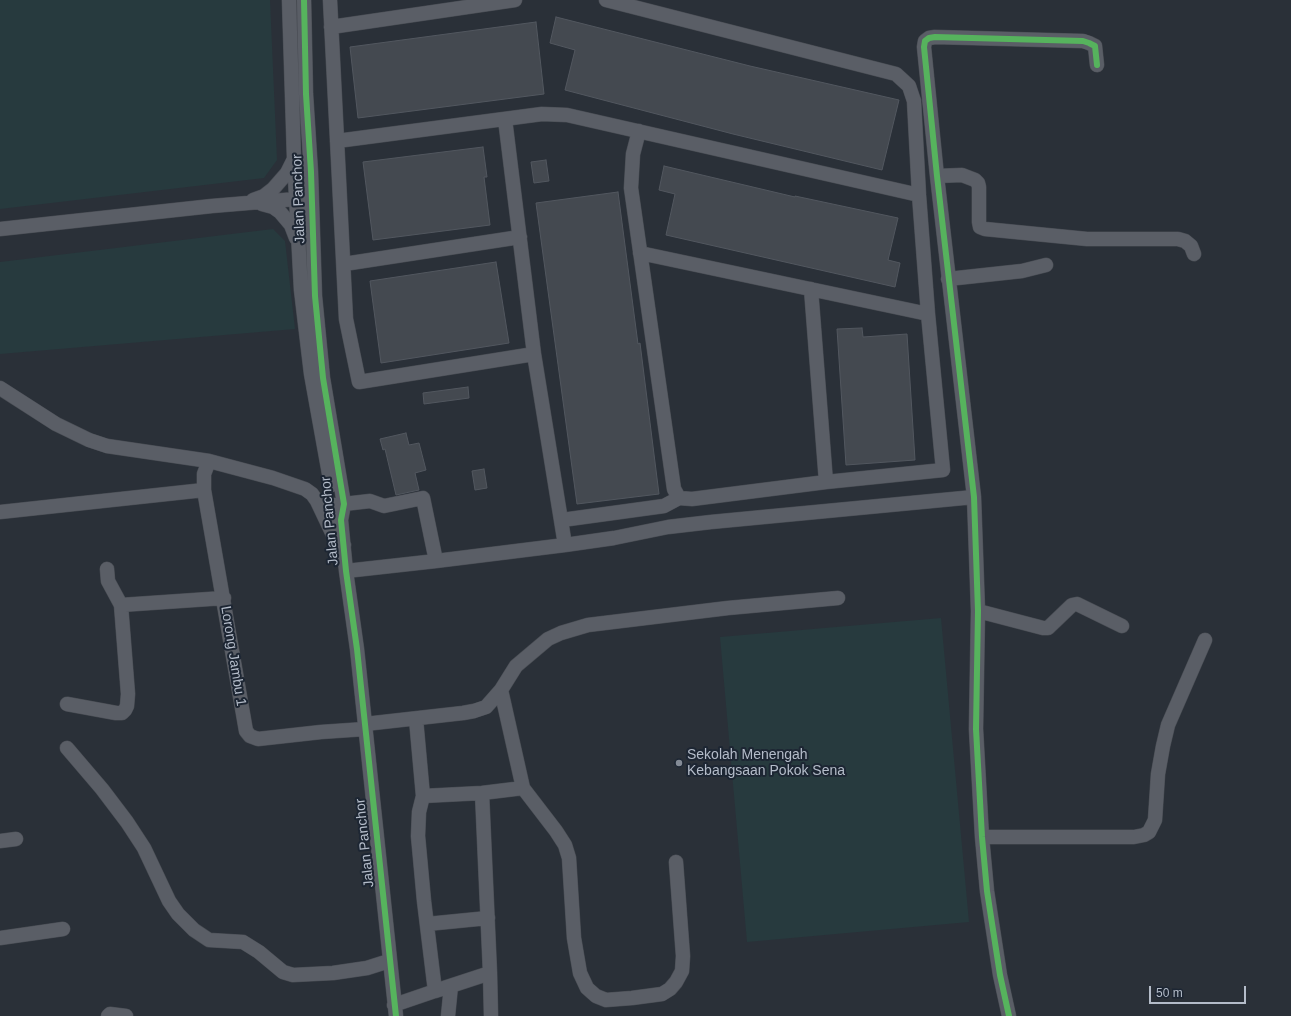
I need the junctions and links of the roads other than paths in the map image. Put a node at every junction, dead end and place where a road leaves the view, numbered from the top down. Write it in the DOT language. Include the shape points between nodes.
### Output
graph roads {
  1 [pos="289,0"];
  2 [pos="304,0"];
  3 [pos="330,0"];
  4 [pos="515,0"];
  5 [pos="606,0"];
  6 [pos="331,27"];
  7 [pos="1097,65"];
  8 [pos="505,118"];
  9 [pos="638,131"];
  10 [pos="337,141"];
  11 [pos="294,159"];
  12 [pos="311,172"];
  13 [pos="937,176"];
  14 [pos="919,195"];
  15 [pos="296,199"];
  16 [pos="258,202"];
  17 [pos="243,204"];
  18 [pos="312,221"];
  19 [pos="0,230"];
  20 [pos="520,237"];
  21 [pos="299,246"];
  22 [pos="640,253"];
  23 [pos="1194,254"];
  24 [pos="344,264"];
  25 [pos="1046,265"];
  26 [pos="948,279"];
  27 [pos="811,289"];
  28 [pos="928,314"];
  29 [pos="534,354"];
  30 [pos="0,388"];
  31 [pos="209,461"];
  32 [pos="826,482"];
  33 [pos="204,490"];
  34 [pos="974,497"];
  35 [pos="679,498"];
  36 [pos="339,505"];
  37 [pos="0,512"];
  38 [pos="562,520"];
  39 [pos="344,545"];
  40 [pos="565,545"];
  41 [pos="436,561"];
  42 [pos="107,569"];
  43 [pos="346,571"];
  44 [pos="224,598"];
  45 [pos="838,598"];
  46 [pos="121,605"];
  47 [pos="978,611"];
  48 [pos="1122,626"];
  49 [pos="1205,640"];
  50 [pos="501,690"];
  51 [pos="67,704"];
  52 [pos="416,718"];
  53 [pos="365,726"];
  54 [pos="67,748"];
  55 [pos="523,788"];
  56 [pos="482,793"];
  57 [pos="422,796"];
  58 [pos="982,837"];
  59 [pos="16,839"];
  60 [pos="0,841"];
  61 [pos="676,862"];
  62 [pos="488,918"];
  63 [pos="427,924"];
  64 [pos="63,929"];
  65 [pos="0,938"];
  66 [pos="389,961"];
  67 [pos="490,973"];
  68 [pos="451,986"];
  69 [pos="435,991"];
  70 [pos="395,1010"];
  71 [pos="108,1016"];
  72 [pos="126,1016"];
  73 [pos="448,1016"];
  74 [pos="491,1016"];
  75 [pos="1009,1016"];
  1 -- 11 [label="street, Jalan Panchor"];
  2 -- 12 [label="street, Jalan Panchor"];
  3 -- 6 [label="street"];
  4 -- 6 [label="street"];
  5 -- 14 [label="street" via="896,74 908,86 914,101"];
  6 -- 10 [label="street"];
  7 -- 13 [label="street" via="1095,46 1083,41 929,38 924,47"];
  8 -- 9 [label="street" via="542,114 567,115"];
  8 -- 10 [label="street"];
  8 -- 20 [label="street"];
  9 -- 14 [label="street"];
  9 -- 22 [label="street" via="632,154 631,188"];
  10 -- 24 [label="street"];
  11 -- 15 [label="street, Jalan Panchor"];
  11 -- 17 [label="street" via="273,189 264,196"];
  12 -- 15 [label="street"];
  12 -- 18 [label="street, Jalan Panchor"];
  13 -- 23 [label="street" via="962,175 978,183 979,222 985,229 1087,239 1178,239 1191,246"];
  13 -- 26 [label="street"];
  14 -- 28 [label="street"];
  15 -- 16 [label="street"];
  15 -- 18 [label="street" via="306,208"];
  15 -- 21 [label="street, Jalan Panchor"];
  16 -- 17 [label="street"];
  16 -- 21 [label="street" via="280,212 290,225"];
  17 -- 19 [label="street"];
  18 -- 36 [label="street, Jalan Panchor" via="315,296"];
  20 -- 24 [label="street"];
  20 -- 29 [label="street"];
  21 -- 36 [label="street, Jalan Panchor" via="301,290 311,374"];
  22 -- 27 [label="street"];
  22 -- 35 [label="street" via="674,489"];
  24 -- 29 [label="street" via="346,318 359,382"];
  25 -- 26 [label="street"];
  26 -- 34 [label="street"];
  27 -- 28 [label="street"];
  27 -- 32 [label="street"];
  28 -- 32 [label="street" via="943,470"];
  29 -- 38 [label="street"];
  30 -- 31 [label="street" via="56,424 107,446"];
  31 -- 33 [label="street, Lorong Jambu 1" via="204,474"];
  31 -- 39 [label="street" via="305,489 317,501 335,539"];
  32 -- 35 [label="street" via="692,499"];
  33 -- 37 [label="street"];
  33 -- 44 [label="street, Lorong Jambu 1"];
  34 -- 40 [label="street" via="668,527"];
  34 -- 47 [label="street"];
  35 -- 38 [label="street" via="664,506"];
  36 -- 39 [label="street, Jalan Panchor"];
  36 -- 41 [label="street" via="370,501 384,506 423,498"];
  38 -- 40 [label="street"];
  39 -- 43 [label="street, Jalan Panchor"];
  40 -- 41 [label="street"];
  41 -- 43 [label="street"];
  42 -- 46 [label="street" via="108,581"];
  43 -- 53 [label="street, Jalan Panchor"];
  44 -- 46 [label="street"];
  44 -- 53 [label="street, Lorong Jambu 1" via="243,720 250,736 258,739"];
  45 -- 50 [label="street, Lorong Jambu 1" via="588,625 561,632 516,666"];
  46 -- 51 [label="street" via="128,694 125,710 116,713"];
  47 -- 48 [label="street" via="1048,628 1072,605 1077,604"];
  47 -- 58 [label="street" via="976,729"];
  49 -- 58 [label="street" via="1168,725 1158,774 1155,820 1149,832 1134,837"];
  50 -- 52 [label="street, Lorong Jambu 1" via="486,707 474,711"];
  50 -- 55 [label="street"];
  52 -- 53 [label="street, Lorong Jambu 1"];
  52 -- 57 [label="street"];
  53 -- 66 [label="street, Jalan Panchor"];
  54 -- 66 [label="street" via="127,822 144,848 168,901 178,914 209,940 243,942 283,972 293,975 333,973 367,968"];
  55 -- 56 [label="street"];
  55 -- 61 [label="street" via="565,845 571,872 574,938 580,973 587,988 596,996 606,1000 662,994 670,989 682,972"];
  56 -- 57 [label="street"];
  56 -- 62 [label="street"];
  57 -- 63 [label="street" via="418,836"];
  58 -- 75 [label="street" via="987,891"];
  59 -- 60 [label="street"];
  62 -- 63 [label="street"];
  62 -- 67 [label="street"];
  63 -- 69 [label="street"];
  64 -- 65 [label="street"];
  66 -- 70 [label="street, Jalan Panchor"];
  67 -- 68 [label="street"];
  67 -- 74 [label="street"];
  68 -- 69 [label="street"];
  68 -- 73 [label="street"];
  69 -- 70 [label="street"];
  71 -- 72 [label="street"];
}
